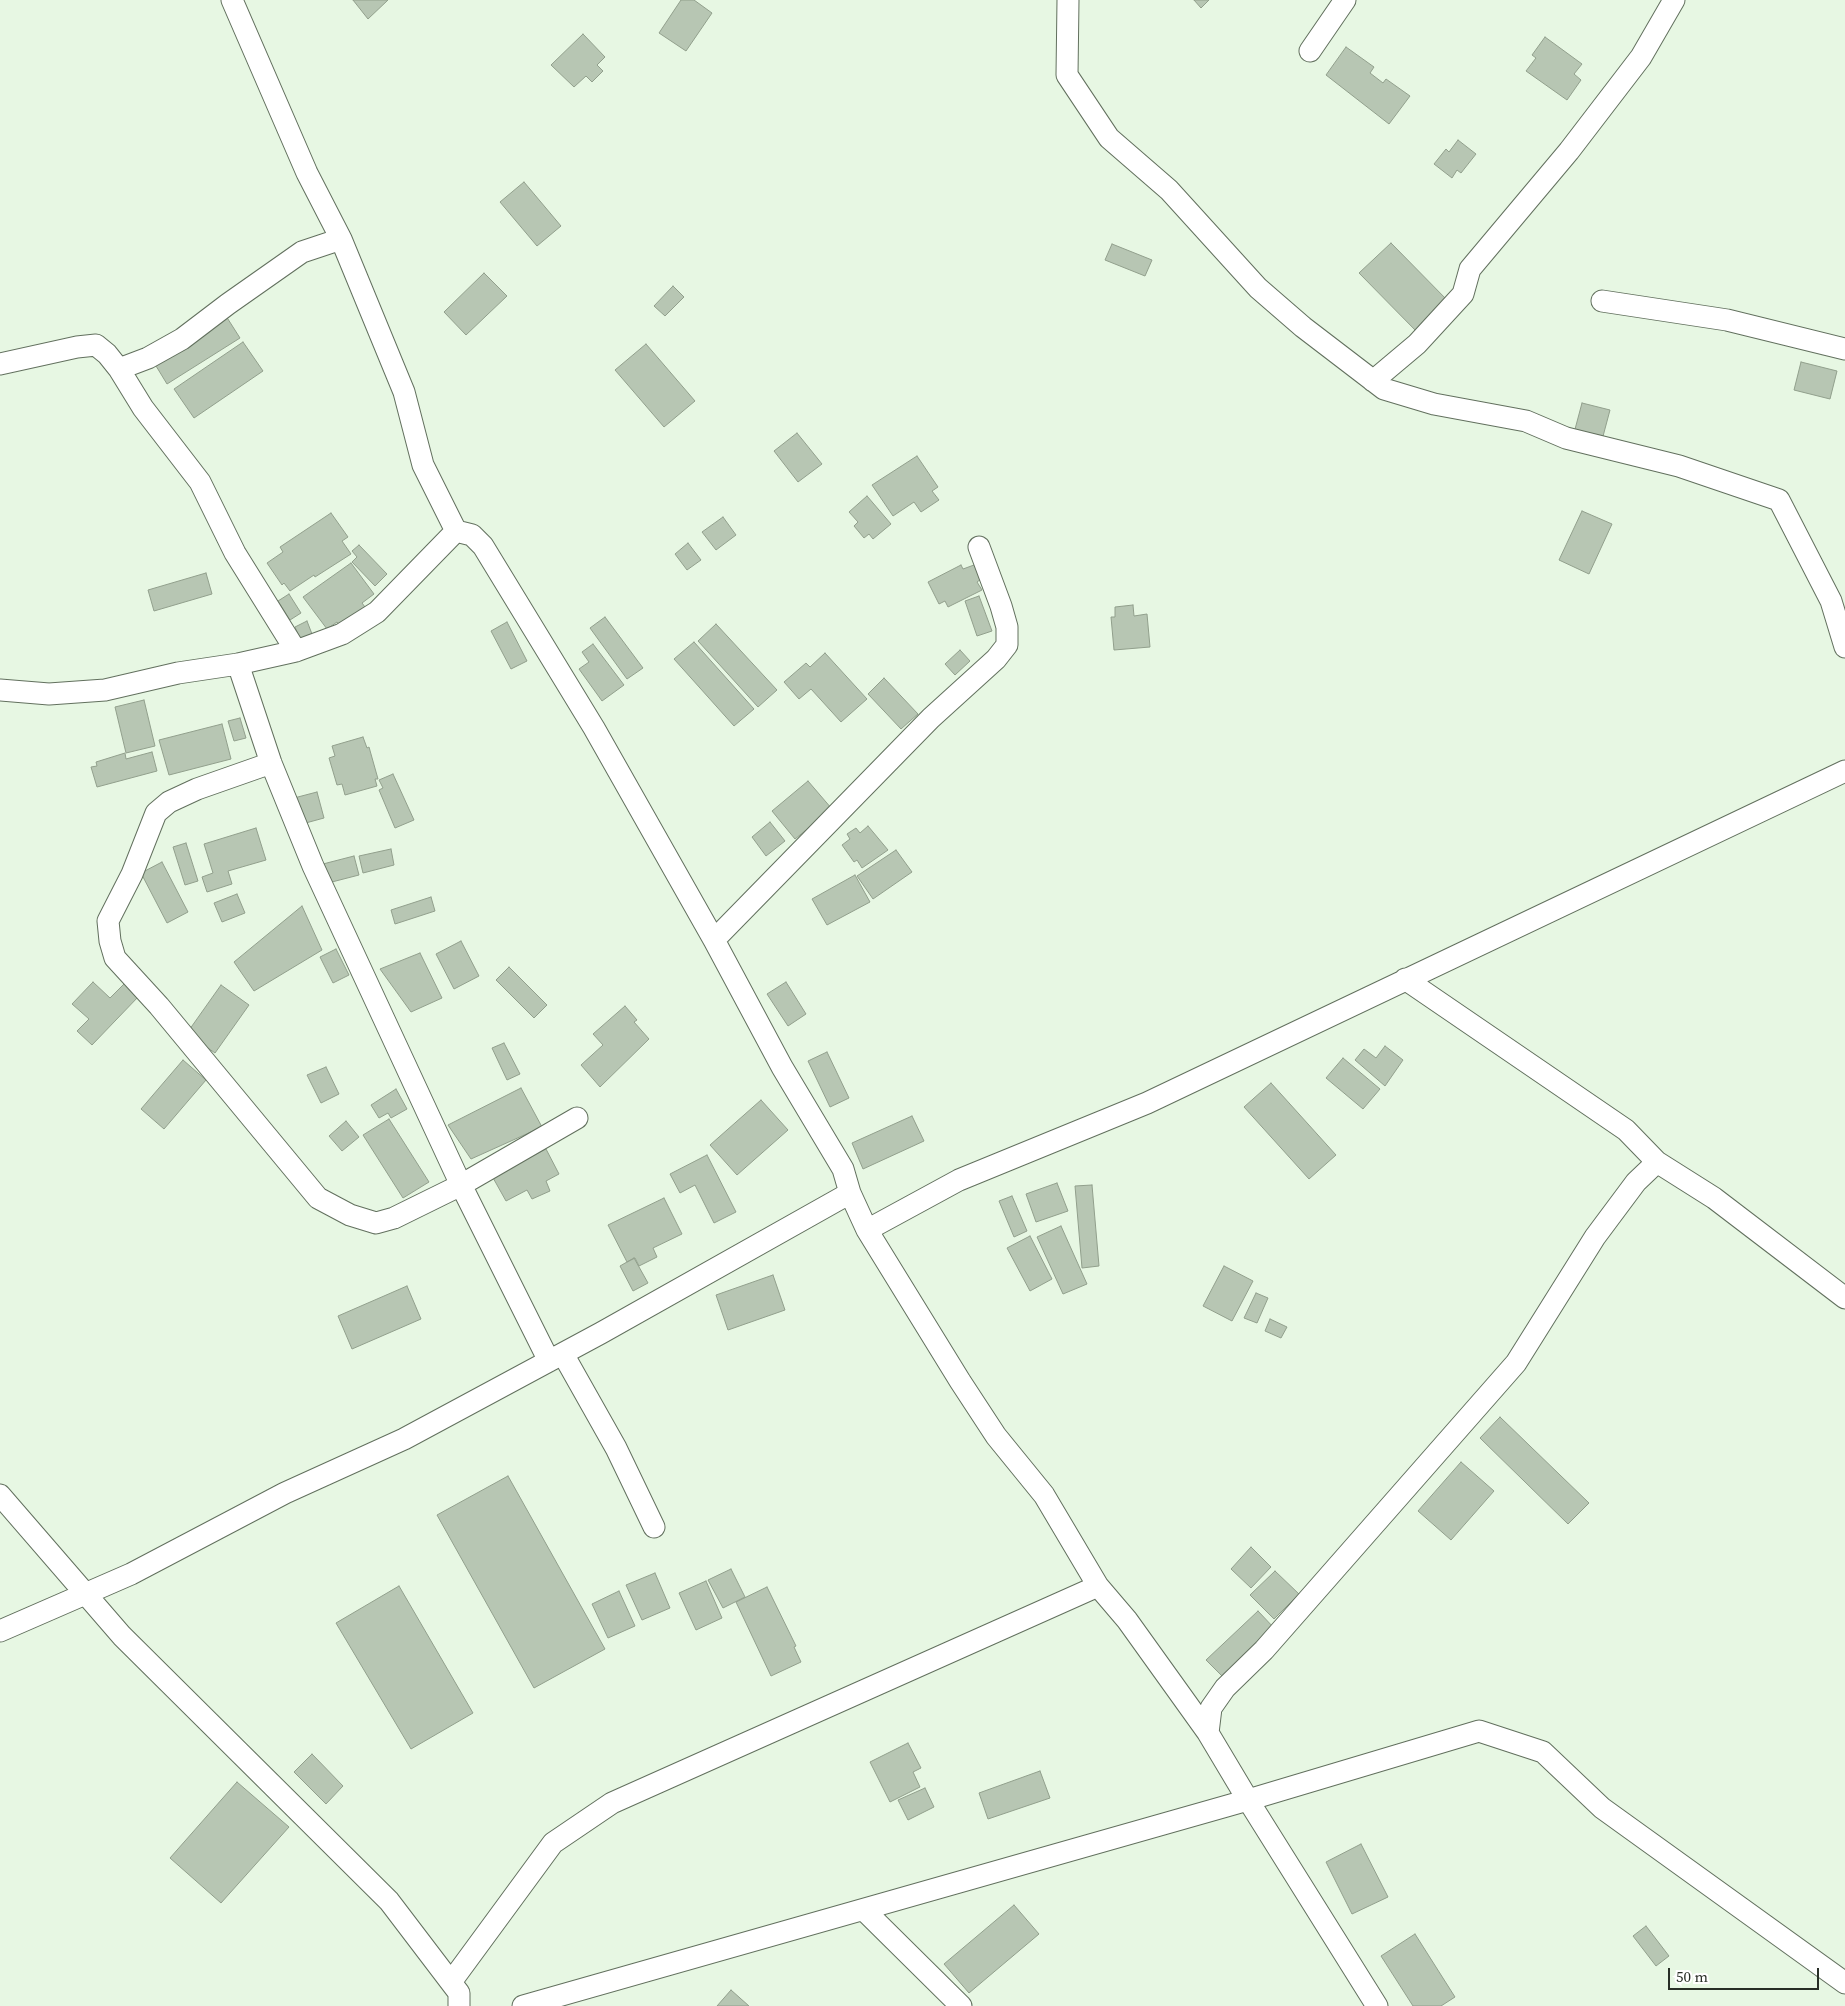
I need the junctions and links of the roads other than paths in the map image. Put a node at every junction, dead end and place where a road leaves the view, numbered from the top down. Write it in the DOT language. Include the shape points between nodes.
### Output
graph roads {
  1 [pos="232,0"];
  2 [pos="1068,0"];
  3 [pos="1345,0"];
  4 [pos="1674,0"];
  5 [pos="1310,51"];
  6 [pos="341,239"];
  7 [pos="1602,301"];
  8 [pos="1845,349"];
  9 [pos="0,364"];
  10 [pos="119,369"];
  11 [pos="1373,381"];
  12 [pos="456,531"];
  13 [pos="978,547"];
  14 [pos="1845,647"];
  15 [pos="296,651"];
  16 [pos="238,664"];
  17 [pos="0,690"];
  18 [pos="271,763"];
  19 [pos="1845,770"];
  20 [pos="714,940"];
  21 [pos="1405,979"];
  22 [pos="577,1118"];
  23 [pos="1657,1162"];
  24 [pos="460,1185"];
  25 [pos="850,1193"];
  26 [pos="867,1230"];
  27 [pos="1845,1298"];
  28 [pos="556,1358"];
  29 [pos="0,1495"];
  30 [pos="654,1527"];
  31 [pos="1098,1586"];
  32 [pos="85,1594"];
  33 [pos="0,1631"];
  34 [pos="1208,1734"];
  35 [pos="1248,1800"];
  36 [pos="864,1910"];
  37 [pos="451,1982"];
  38 [pos="1845,1983"];
  39 [pos="459,2006"];
  40 [pos="523,2006"];
  41 [pos="961,2006"];
  42 [pos="1377,2006"];
  1 -- 6 [label="street" via="307,173"];
  2 -- 11 [label="street" via="1067,75 1109,138 1169,190 1258,288"];
  3 -- 5 [label="street"];
  4 -- 11 [label="street" via="1641,57 1569,151 1470,269 1463,294 1417,344"];
  6 -- 10 [label="street" via="302,252 182,339 148,358"];
  6 -- 12 [label="street" via="404,392 423,465"];
  7 -- 8 [label="street" via="1727,320"];
  9 -- 10 [label="street" via="96,345"];
  10 -- 15 [label="street" via="143,408 200,482 235,553"];
  11 -- 14 [label="street" via="1384,389 1426,401 1526,421 1566,438 1679,466 1779,500 1831,601"];
  12 -- 15 [label="street" via="377,612 342,634"];
  12 -- 20 [label="street" via="472,535 483,546 505,580 594,728"];
  13 -- 20 [label="street" via="1001,606 1007,627 1007,645"];
  15 -- 16 [label="street"];
  16 -- 17 [label="street" via="178,673 105,690 49,694"];
  16 -- 18 [label="street"];
  18 -- 24 [label="street" via="313,866"];
  18 -- 24 [label="street" via="197,788 169,802 156,813 132,874 108,921 115,958 159,1006 318,1198 350,1215 376,1223 394,1218"];
  19 -- 21 [label="street"];
  20 -- 25 [label="street" via="782,1067 843,1170"];
  21 -- 23 [label="street" via="1626,1130"];
  21 -- 26 [label="street" via="1147,1103 959,1180"];
  22 -- 24 [label="street"];
  23 -- 27 [label="street" via="1714,1198"];
  23 -- 34 [label="street" via="1636,1182 1595,1237 1516,1363 1264,1650 1225,1688 1211,1708"];
  24 -- 28 [label="street"];
  25 -- 26 [label="street"];
  25 -- 28 [label="street"];
  26 -- 31 [label="street" via="996,1436 1044,1495"];
  28 -- 30 [label="street" via="616,1448"];
  28 -- 32 [label="street" via="404,1439 285,1492 198,1540"];
  29 -- 32 [label="street"];
  31 -- 34 [label="street" via="1127,1620"];
  31 -- 37 [label="street" via="612,1803 553,1843"];
  32 -- 33 [label="street"];
  32 -- 37 [label="street" via="122,1636 389,1901"];
  34 -- 35 [label="street"];
  35 -- 36 [label="street"];
  35 -- 38 [label="street" via="1479,1731 1543,1752 1602,1808"];
  35 -- 42 [label="street"];
  36 -- 40 [label="street"];
  36 -- 41 [label="street"];
  37 -- 39 [label="street" via="459,1993"];
}
